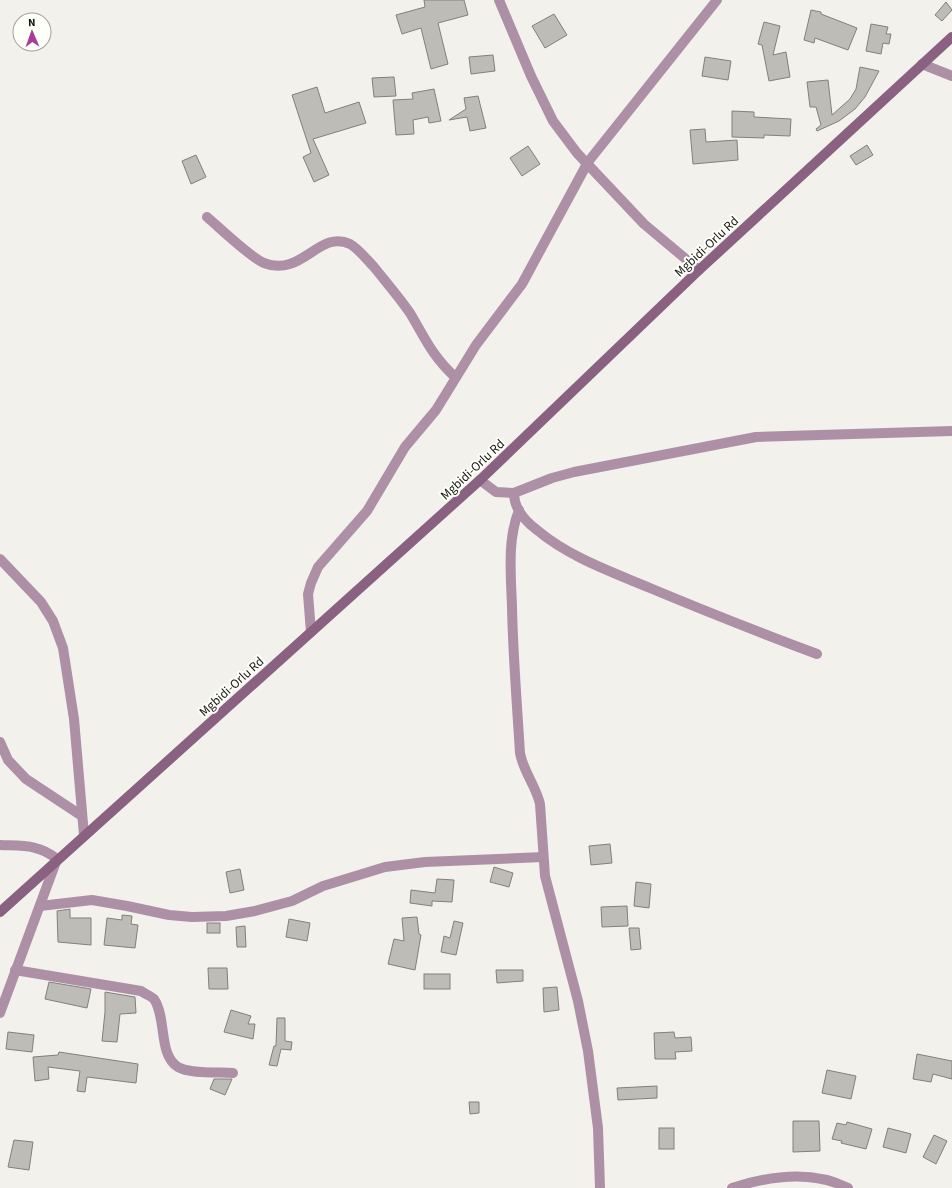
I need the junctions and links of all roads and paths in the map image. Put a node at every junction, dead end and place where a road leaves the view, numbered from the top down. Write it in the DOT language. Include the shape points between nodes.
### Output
graph roads {
  1 [pos="499,0"];
  2 [pos="717,0"];
  3 [pos="952,37"];
  4 [pos="922,64"];
  5 [pos="952,76"];
  6 [pos="588,162"];
  7 [pos="207,217"];
  8 [pos="699,270"];
  9 [pos="455,377"];
  10 [pos="952,431"];
  11 [pos="480,480"];
  12 [pos="514,493"];
  13 [pos="519,510"];
  14 [pos="0,559"];
  15 [pos="311,632"];
  16 [pos="817,654"];
  17 [pos="0,742"];
  18 [pos="82,816"];
  19 [pos="84,835"];
  20 [pos="0,845"];
  21 [pos="543,857"];
  22 [pos="57,858"];
  23 [pos="40,906"];
  24 [pos="0,912"];
  25 [pos="15,970"];
  26 [pos="0,1013"];
  27 [pos="233,1073"];
  28 [pos="600,1188"];
  29 [pos="732,1188"];
  30 [pos="848,1188"];
  1 -- 6 [label="street" via="553,121 577,153"];
  2 -- 6 [label="street"];
  3 -- 4 [label="main road, Mgbidi-Orlu Rd"];
  4 -- 5 [label="street"];
  4 -- 8 [label="main road, Mgbidi-Orlu Rd"];
  6 -- 8 [label="street" via="644,224"];
  6 -- 9 [label="street" via="522,284"];
  7 -- 9 [label="street" via="262,263 273,267 287,267 331,241 341,240 352,245 396,294 410,313 426,343 441,364"];
  8 -- 11 [label="main road, Mgbidi-Orlu Rd"];
  9 -- 15 [label="street" via="436,410 405,447 367,511 318,567 308,594"];
  10 -- 12 [label="street" via="756,437 574,472"];
  11 -- 12 [label="street" via="496,492"];
  11 -- 15 [label="main road, Mgbidi-Orlu Rd"];
  12 -- 13 [label="street" via="514,502"];
  13 -- 16 [label="street" via="536,530 563,548 759,633"];
  13 -- 21 [label="street" via="512,536 511,578 520,753 540,804"];
  14 -- 18 [label="street" via="41,602 53,621 63,648 74,719"];
  15 -- 19 [label="main road, Mgbidi-Orlu Rd"];
  17 -- 18 [label="street" via="8,760 26,779"];
  18 -- 19 [label="street"];
  19 -- 22 [label="main road, Mgbidi-Orlu Rd"];
  20 -- 22 [label="street" via="31,846 47,850"];
  21 -- 23 [label="street" via="425,862 385,867 323,886 292,901 226,916 170,915 92,900"];
  21 -- 28 [label="street" via="588,1051 598,1128"];
  22 -- 23 [label="street"];
  22 -- 24 [label="main road, Mgbidi-Orlu Rd"];
  23 -- 25 [label="street"];
  25 -- 26 [label="street"];
  25 -- 27 [label="street" via="141,991 153,998 159,1011 168,1057 178,1067"];
  29 -- 30 [label="street" via="762,1180 793,1176 826,1179"];
}
